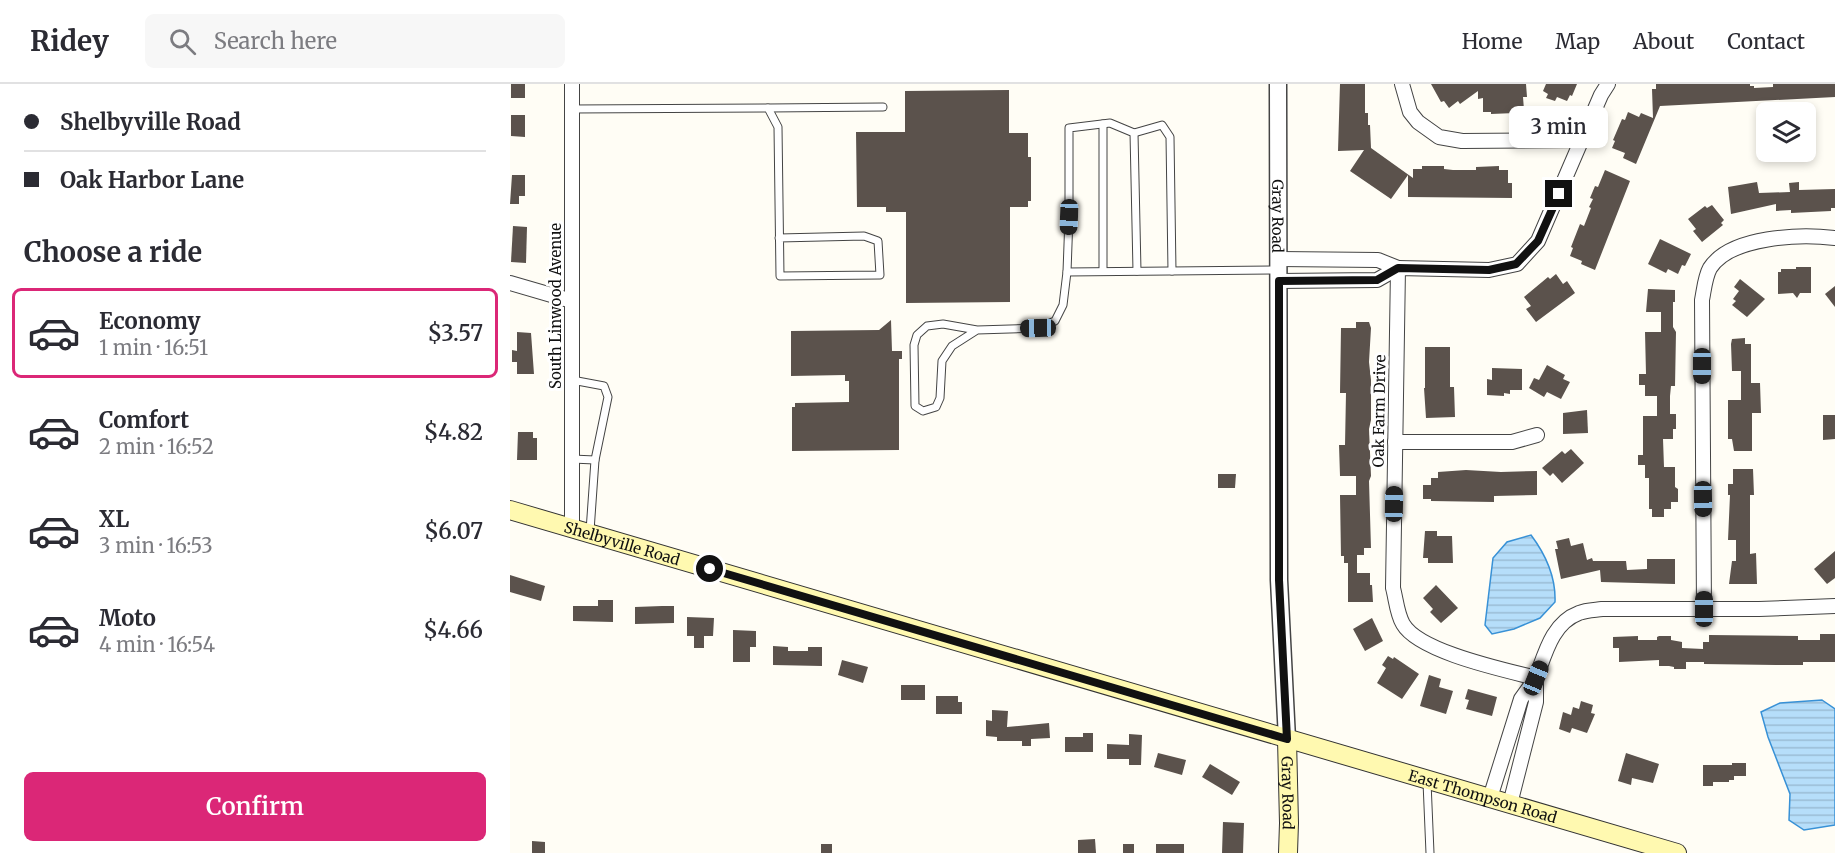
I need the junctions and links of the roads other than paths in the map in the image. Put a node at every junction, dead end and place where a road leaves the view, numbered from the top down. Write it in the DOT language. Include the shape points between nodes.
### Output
graph roads {
  1 [pos="572,84"];
  2 [pos="1278,84"];
  3 [pos="1402,84"];
  4 [pos="1608,84"];
  5 [pos="883,107"];
  6 [pos="768,108"];
  7 [pos="572,109"];
  8 [pos="1107,124"];
  9 [pos="1134,133"];
  10 [pos="1582,140"];
  11 [pos="779,238"];
  12 [pos="1835,238"];
  13 [pos="1398,268"];
  14 [pos="1279,270"];
  15 [pos="1103,271"];
  16 [pos="1137,271"];
  17 [pos="1172,271"];
  18 [pos="1068,272"];
  19 [pos="510,283"];
  20 [pos="572,301"];
  21 [pos="977,330"];
  22 [pos="572,380"];
  23 [pos="1537,435"];
  24 [pos="1395,442"];
  25 [pos="572,459"];
  26 [pos="595,460"];
  27 [pos="510,510"];
  28 [pos="572,528"];
  29 [pos="590,534"];
  30 [pos="1835,606"];
  31 [pos="1704,609"];
  32 [pos="1536,678"];
  33 [pos="1287,739"];
  34 [pos="1426,780"];
  35 [pos="1490,798"];
  36 [pos="1510,804"];
  37 [pos="1288,853"];
  38 [pos="1430,853"];
  39 [pos="1677,853"];
  1 -- 7 [label="street, South Linwood Avenue"];
  2 -- 14 [label="street, Gray Road"];
  3 -- 10 [label="street" via="1410,112 1439,137 1462,141"];
  4 -- 10 [label="street"];
  5 -- 6 [label="lane"];
  6 -- 7 [label="lane"];
  6 -- 11 [label="lane" via="778,127"];
  7 -- 20 [label="street, South Linwood Avenue"];
  8 -- 9 [label="lane"];
  8 -- 15 [label="lane"];
  8 -- 18 [label="lane" via="1069,128"];
  9 -- 16 [label="lane"];
  9 -- 17 [label="lane" via="1162,125 1170,137"];
  10 -- 13 [label="street" via="1538,241 1516,264 1489,270"];
  11 -- 11 [label="lane" via="780,276 880,275 878,241 871,238"];
  12 -- 31 [label="street" via="1809,235 1749,243 1733,248 1708,271 1702,300"];
  13 -- 14 [label="street" via="1378,260"];
  13 -- 14 [label="street" via="1377,280"];
  13 -- 24 [label="street, Oak Farm Drive"];
  14 -- 17 [label="lane"];
  14 -- 33 [label="street, Gray Road" via="1279,580"];
  15 -- 16 [label="lane"];
  15 -- 18 [label="lane"];
  16 -- 17 [label="lane"];
  18 -- 21 [label="lane" via="1063,305 1055,321 1038,328"];
  19 -- 20 [label="street"];
  20 -- 22 [label="street, South Linwood Avenue"];
  21 -- 21 [label="lane" via="952,346 942,361 936,407 923,411 915,406 917,334 927,326 942,324"];
  22 -- 25 [label="street, South Linwood Avenue"];
  22 -- 26 [label="lane" via="604,386 608,397"];
  23 -- 24 [label="street" via="1512,442"];
  24 -- 32 [label="street, Oak Farm Drive" via="1393,588 1404,626 1433,646 1476,663"];
  25 -- 26 [label="lane"];
  25 -- 28 [label="street, South Linwood Avenue"];
  26 -- 29 [label="lane"];
  27 -- 28 [label="main road, Shelbyville Road"];
  28 -- 29 [label="main road, Shelbyville Road"];
  29 -- 33 [label="main road, Shelbyville Road"];
  30 -- 31 [label="street"];
  31 -- 32 [label="street" via="1580,612 1555,633"];
  32 -- 35 [label="street" via="1521,699"];
  32 -- 36 [label="street" via="1536,702"];
  33 -- 34 [label="main road, East Thompson Road"];
  33 -- 37 [label="main road, Gray Road"];
  34 -- 35 [label="main road, East Thompson Road"];
  34 -- 38 [label="lane"];
  35 -- 36 [label="main road, East Thompson Road"];
  36 -- 39 [label="main road, East Thompson Road"];
}
